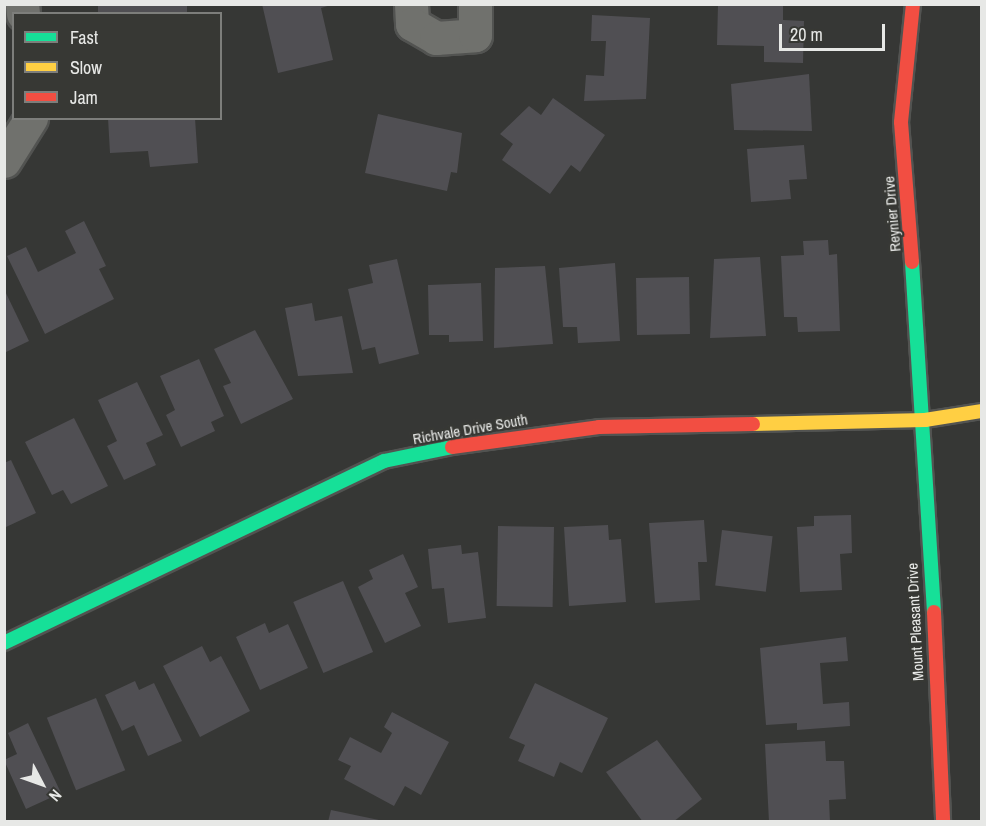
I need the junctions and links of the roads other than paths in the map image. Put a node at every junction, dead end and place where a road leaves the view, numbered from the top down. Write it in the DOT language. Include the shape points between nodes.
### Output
graph roads {
  1 [pos="411,4"];
  2 [pos="475,4"];
  3 [pos="913,4"];
  4 [pos="31,120"];
  5 [pos="4,161"];
  6 [pos="981,411"];
  7 [pos="925,420"];
  8 [pos="4,644"];
  9 [pos="943,822"];
  1 -- 2 [label="street" via="412,24 436,38 475,35"];
  3 -- 7 [label="street, Reynier Drive" via="901,122"];
  4 -- 5 [label="street" via="32,125"];
  6 -- 7 [label="street, Richvale Drive South"];
  7 -- 8 [label="street, Richvale Drive South" via="599,427 480,441 384,462"];
  7 -- 9 [label="street, Mount Pleasant Drive"];
}
